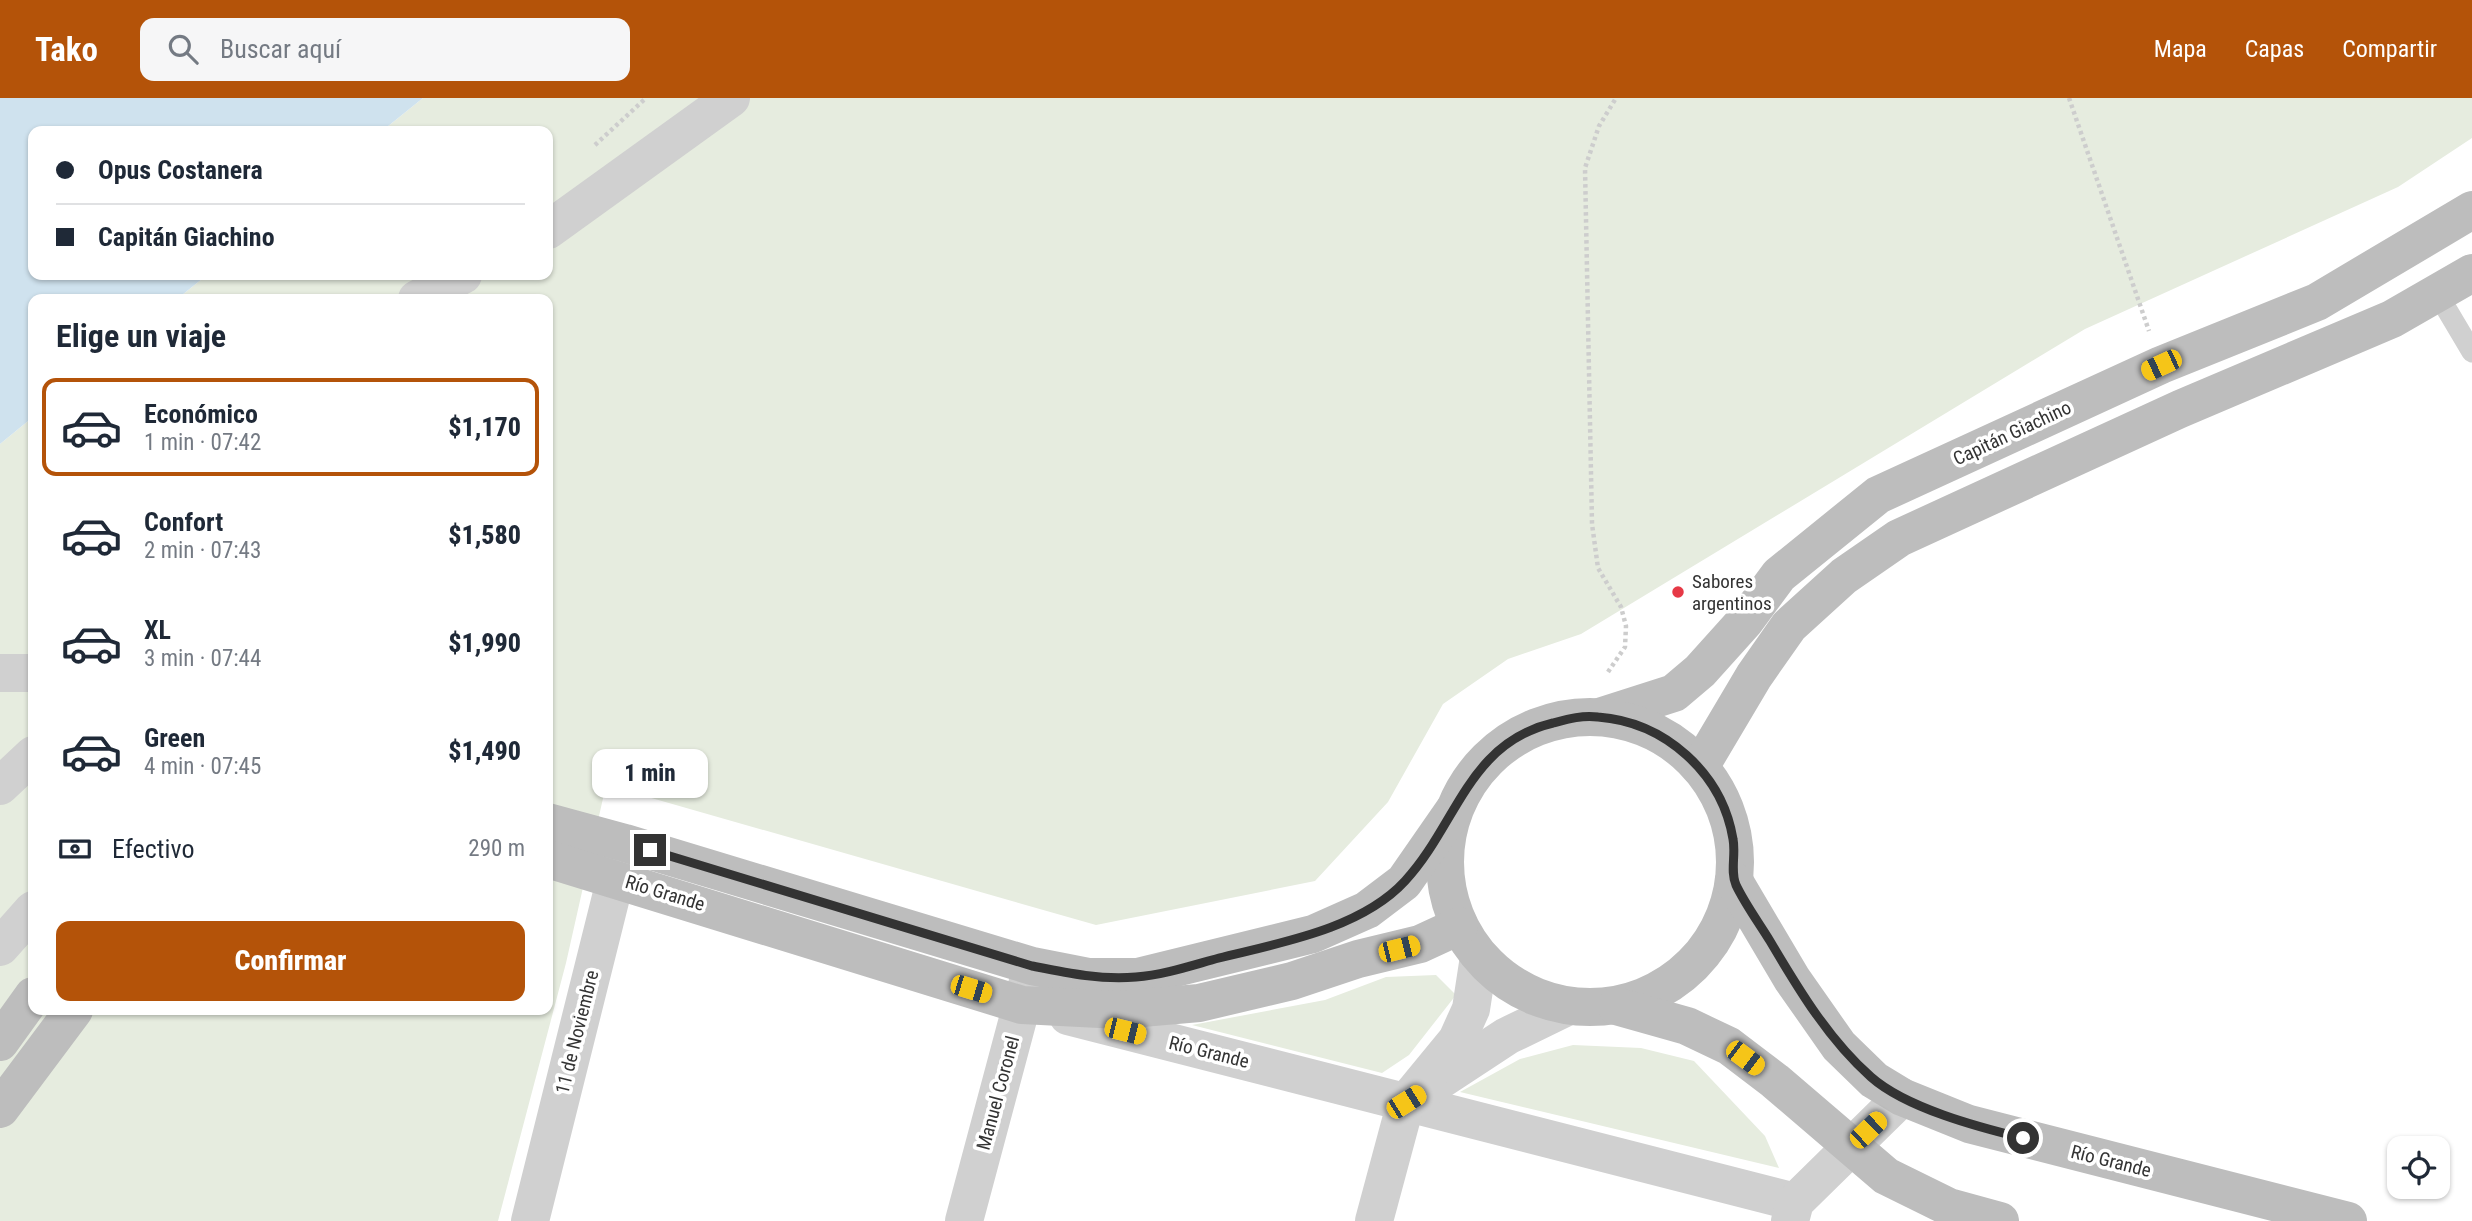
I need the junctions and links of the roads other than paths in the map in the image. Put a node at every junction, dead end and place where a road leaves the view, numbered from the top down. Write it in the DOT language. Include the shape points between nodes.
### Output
graph roads {
  1 [pos="731,98"];
  2 [pos="2472,210"];
  3 [pos="553,226"];
  4 [pos="2472,273"];
  5 [pos="453,280"];
  6 [pos="2437,293"];
  7 [pos="427,294"];
  8 [pos="2472,352"];
  9 [pos="0,673"];
  10 [pos="28,673"];
  11 [pos="1588,717"];
  12 [pos="28,760"];
  13 [pos="1700,767"];
  14 [pos="0,786"];
  15 [pos="1454,810"];
  16 [pos="553,825"];
  17 [pos="553,859"];
  18 [pos="620,860"];
  19 [pos="1734,881"];
  20 [pos="28,916"];
  21 [pos="1469,941"];
  22 [pos="0,947"];
  23 [pos="1032,966"];
  24 [pos="28,1003"];
  25 [pos="1022,1005"];
  26 [pos="1569,1006"];
  27 [pos="1616,1006"];
  28 [pos="68,1015"];
  29 [pos="0,1042"];
  30 [pos="13,1065"];
  31 [pos="1902,1097"];
  32 [pos="1406,1102"];
  33 [pos="0,1109"];
  34 [pos="1851,1147"];
  35 [pos="1793,1212"];
  36 [pos="530,1221"];
  37 [pos="964,1221"];
  38 [pos="1374,1221"];
  39 [pos="2000,1221"];
  40 [pos="2348,1221"];
  1 -- 3 [label="street"];
  2 -- 11 [label="main road, Capitán Giachino" via="2317,302 2161,365 1878,495 1780,575 1745,621 1674,693"];
  4 -- 6 [label="main road"];
  5 -- 7 [label="street"];
  6 -- 8 [label="lane"];
  6 -- 13 [label="main road" via="2392,319 2180,409 1899,538 1844,576 1789,626"];
  9 -- 10 [label="street"];
  11 -- 13 [label="main road" via="1637,724 1671,741"];
  11 -- 15 [label="main road, Capitán Giachino" via="1538,726 1503,745 1474,774"];
  12 -- 14 [label="street"];
  13 -- 19 [label="main road" via="1722,802 1734,840"];
  15 -- 21 [label="main road" via="1446,848 1447,888"];
  15 -- 23 [label="main road" via="1405,882 1367,910 1312,934 1138,977 1088,978"];
  16 -- 18 [label="main road"];
  17 -- 18 [label="main road, Río Grande"];
  18 -- 23 [label="main road"];
  18 -- 25 [label="main road, Río Grande"];
  18 -- 36 [label="street, 11 de Noviembre"];
  19 -- 27 [label="main road" via="1721,925 1695,963 1659,991"];
  19 -- 31 [label="main road, Río Grande" via="1839,1046 1874,1080"];
  20 -- 22 [label="street"];
  21 -- 25 [label="main road" via="1419,944 1199,1003 1119,1010"];
  21 -- 26 [label="main road" via="1505,980 1535,998"];
  21 -- 32 [label="street" via="1471,1009 1457,1040"];
  23 -- 25 [label="street, Manuel Coronel"];
  24 -- 29 [label="main road"];
  25 -- 32 [label="street, Río Grande"];
  25 -- 37 [label="street, Manuel Coronel"];
  26 -- 27 [label="main road"];
  26 -- 32 [label="street" via="1507,1036"];
  27 -- 34 [label="main road" via="1687,1026 1729,1046"];
  28 -- 30 [label="main road"];
  30 -- 33 [label="main road"];
  31 -- 34 [label="street"];
  31 -- 40 [label="main road, Río Grande" via="1969,1124"];
  32 -- 35 [label="street, Río Grande"];
  32 -- 38 [label="street"];
  34 -- 35 [label="street"];
  34 -- 39 [label="main road" via="1886,1177 1948,1207"];
}
